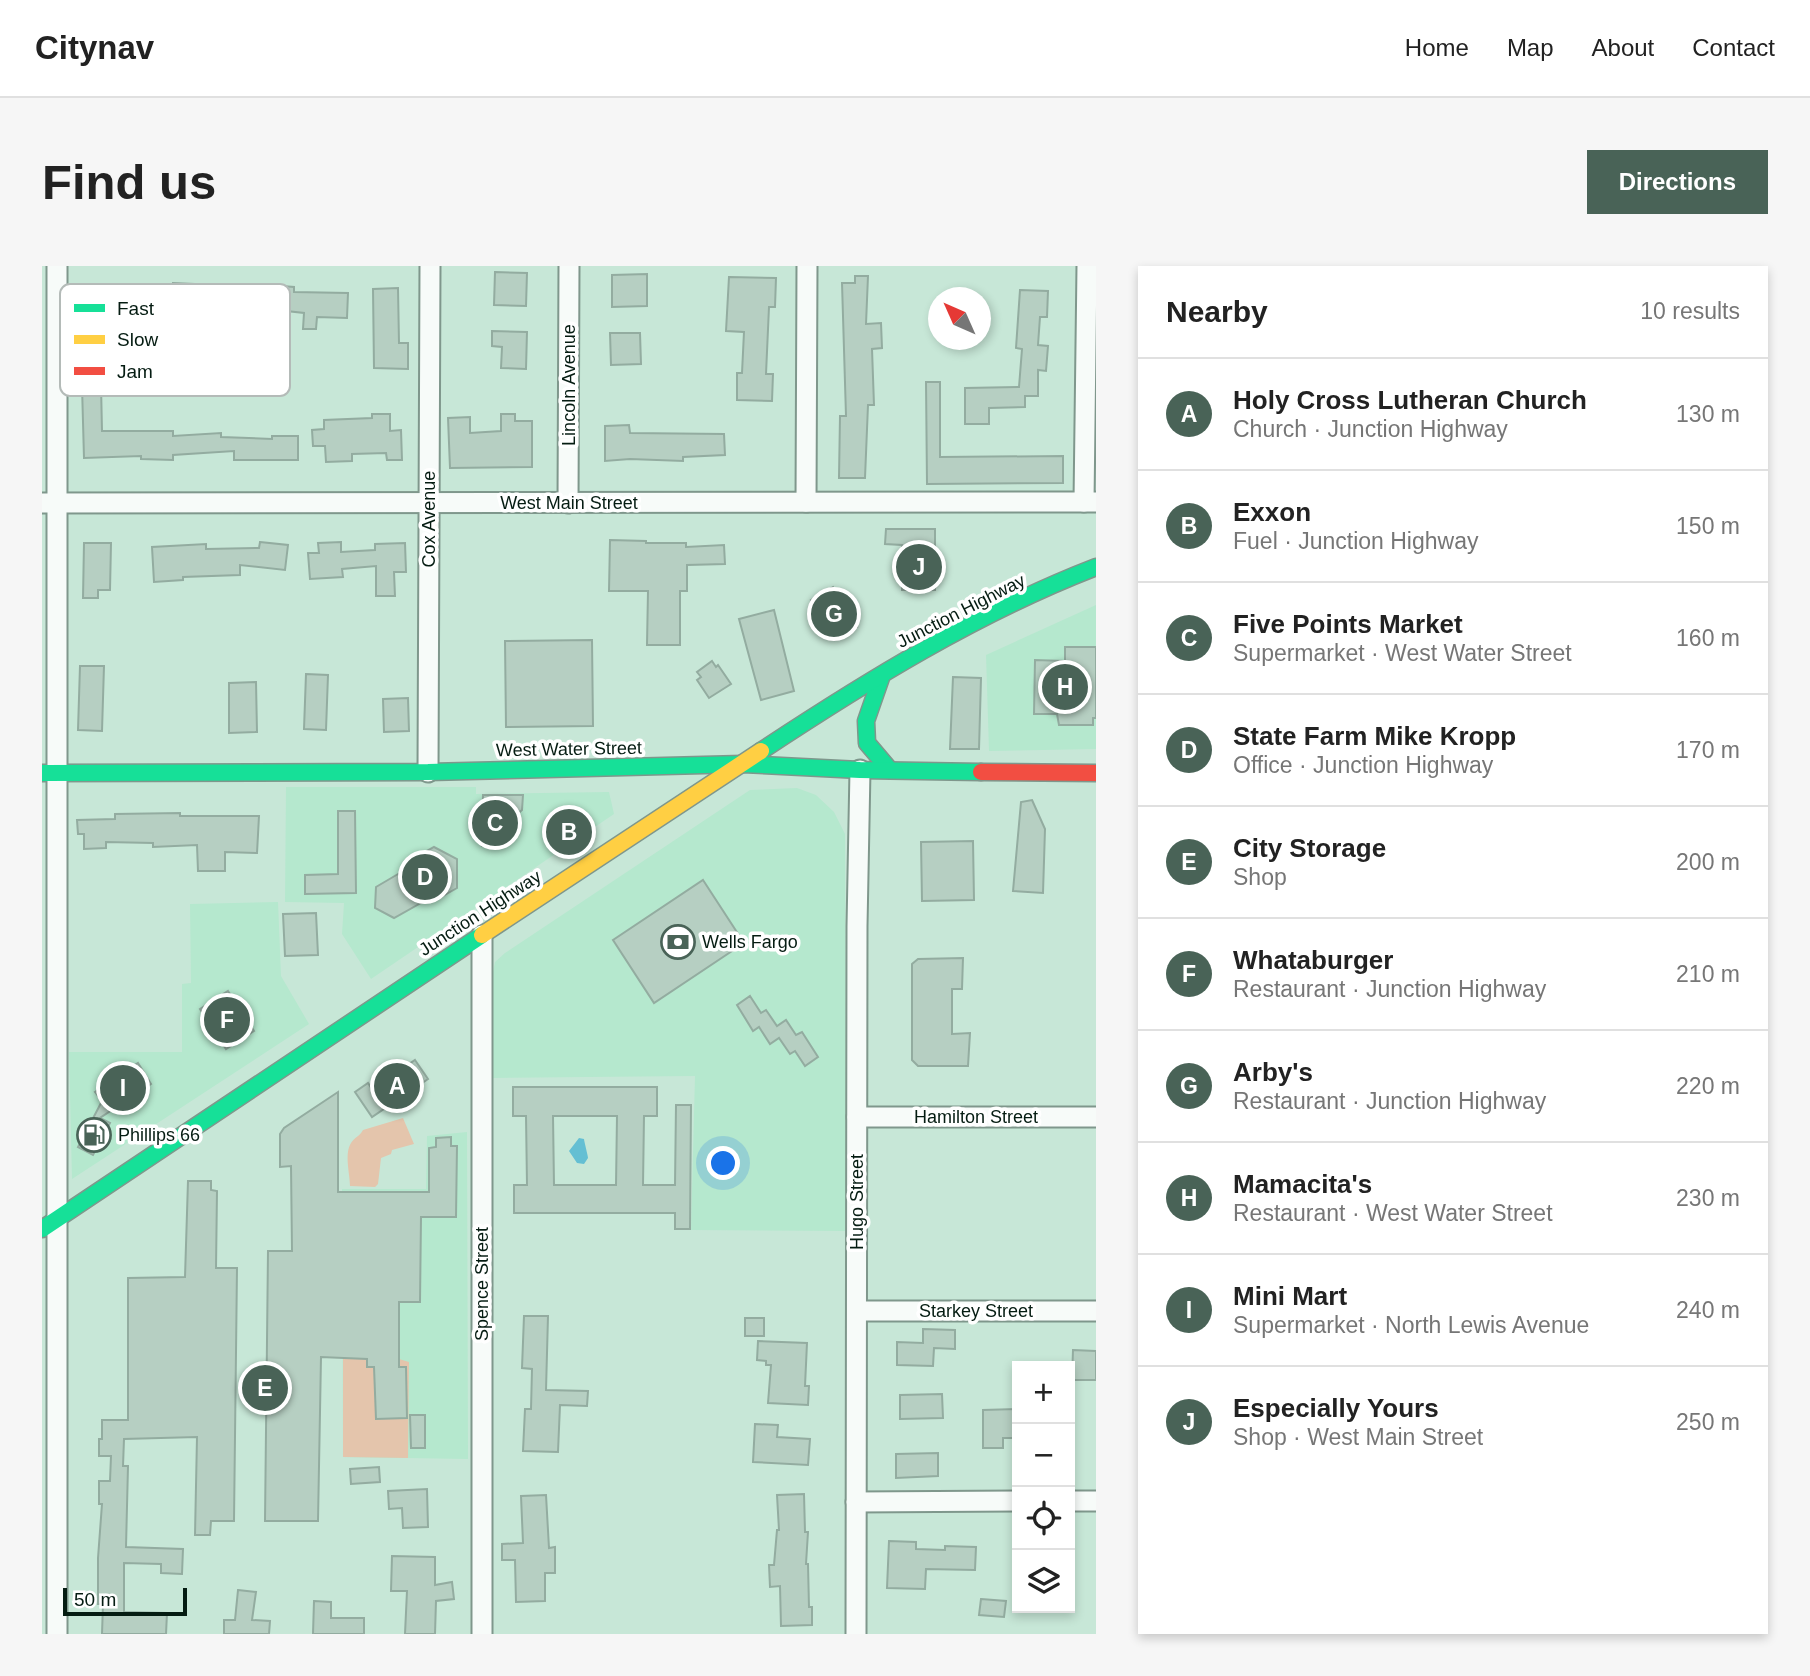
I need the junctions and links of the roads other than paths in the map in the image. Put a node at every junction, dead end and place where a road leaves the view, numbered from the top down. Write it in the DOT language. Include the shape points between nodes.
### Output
graph roads {
  1 [pos="57,266"];
  2 [pos="430,266"];
  3 [pos="569,266"];
  4 [pos="807,266"];
  5 [pos="1087,266"];
  6 [pos="429,502"];
  7 [pos="806,502"];
  8 [pos="1090,502"];
  9 [pos="49,503"];
  10 [pos="568,503"];
  11 [pos="1096,568"];
  12 [pos="882,675"];
  13 [pos="743,764"];
  14 [pos="889,769"];
  15 [pos="860,770"];
  16 [pos="428,772"];
  17 [pos="49,773"];
  18 [pos="1096,773"];
  19 [pos="482,935"];
  20 [pos="49,1037"];
  21 [pos="857,1117"];
  22 [pos="1096,1117"];
  23 [pos="49,1224"];
  24 [pos="856,1311"];
  25 [pos="1096,1311"];
  26 [pos="1012,1501"];
  27 [pos="1075,1501"];
  28 [pos="1096,1501"];
  29 [pos="856,1502"];
  30 [pos="50,1554"];
  31 [pos="57,1634"];
  32 [pos="482,1634"];
  33 [pos="856,1634"];
  1 -- 9 [label="street"];
  2 -- 6 [label="street, Cox Avenue"];
  3 -- 10 [label="street, Lincoln Avenue"];
  4 -- 7 [label="street"];
  5 -- 8 [label="street"];
  6 -- 9 [label="street, West Main Street"];
  6 -- 10 [label="street, West Main Street"];
  6 -- 16 [label="street, Cox Avenue"];
  7 -- 8 [label="street, West Main Street"];
  7 -- 10 [label="street, West Main Street"];
  9 -- 17 [label="street"];
  11 -- 12 [label="main road, Junction Highway" via="971,624"];
  12 -- 13 [label="main road, Junction Highway"];
  12 -- 14 [label="main road" via="866,721 867,743"];
  13 -- 15 [label="main road, West Water Street"];
  13 -- 16 [label="main road, West Water Street"];
  13 -- 19 [label="main road, Junction Highway"];
  14 -- 15 [label="main road, West Water Street"];
  14 -- 18 [label="main road, West Water Street"];
  15 -- 21 [label="street, Hugo Street"];
  16 -- 17 [label="main road, West Water Street"];
  17 -- 20 [label="street"];
  19 -- 23 [label="main road, Junction Highway"];
  19 -- 32 [label="street, Spence Street"];
  20 -- 23 [label="street"];
  21 -- 22 [label="street, Hamilton Street"];
  21 -- 24 [label="street, Hugo Street"];
  23 -- 30 [label="street"];
  24 -- 25 [label="street, Starkey Street"];
  24 -- 29 [label="street, Hugo Street"];
  26 -- 29 [label="street"];
  27 -- 28 [label="street"];
  29 -- 33 [label="street, Hugo Street"];
  30 -- 31 [label="street"];
}
